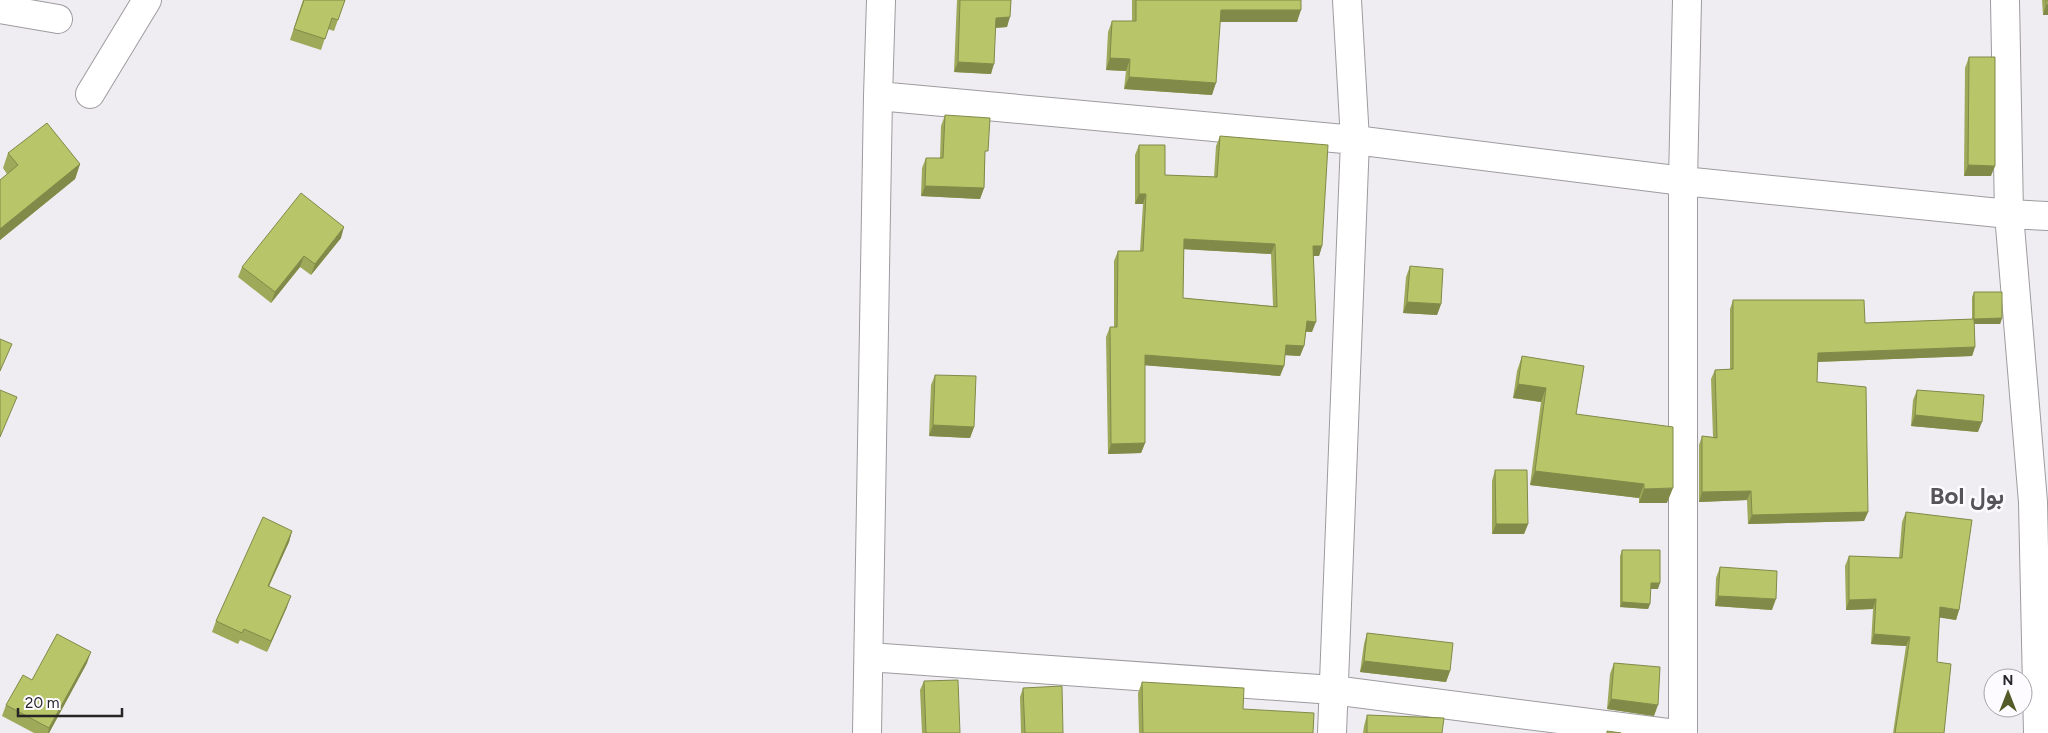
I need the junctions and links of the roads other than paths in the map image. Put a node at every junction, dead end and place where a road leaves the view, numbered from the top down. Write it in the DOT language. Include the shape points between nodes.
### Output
graph roads {
  1 [pos="148,0"];
  2 [pos="881,0"];
  3 [pos="1347,0"];
  4 [pos="1687,0"];
  5 [pos="2005,0"];
  6 [pos="0,9"];
  7 [pos="58,19"];
  8 [pos="90,94"];
  9 [pos="878,96"];
  10 [pos="1355,140"];
  11 [pos="1683,181"];
  12 [pos="2009,214"];
  13 [pos="2048,216"];
  14 [pos="869,657"];
  15 [pos="1333,690"];
  16 [pos="867,733"];
  17 [pos="1332,733"];
  18 [pos="1668,733"];
  19 [pos="1683,733"];
  20 [pos="2038,733"];
  1 -- 8 [label="street"];
  2 -- 9 [label="street"];
  3 -- 10 [label="street"];
  4 -- 11 [label="street"];
  5 -- 12 [label="street"];
  6 -- 7 [label="street"];
  9 -- 10 [label="street"];
  9 -- 14 [label="street"];
  10 -- 11 [label="street"];
  10 -- 15 [label="street"];
  11 -- 12 [label="street"];
  11 -- 19 [label="street"];
  12 -- 13 [label="street"];
  12 -- 20 [label="street" via="2033,502"];
  14 -- 15 [label="street"];
  14 -- 16 [label="street"];
  15 -- 17 [label="street"];
  15 -- 18 [label="street"];
}
